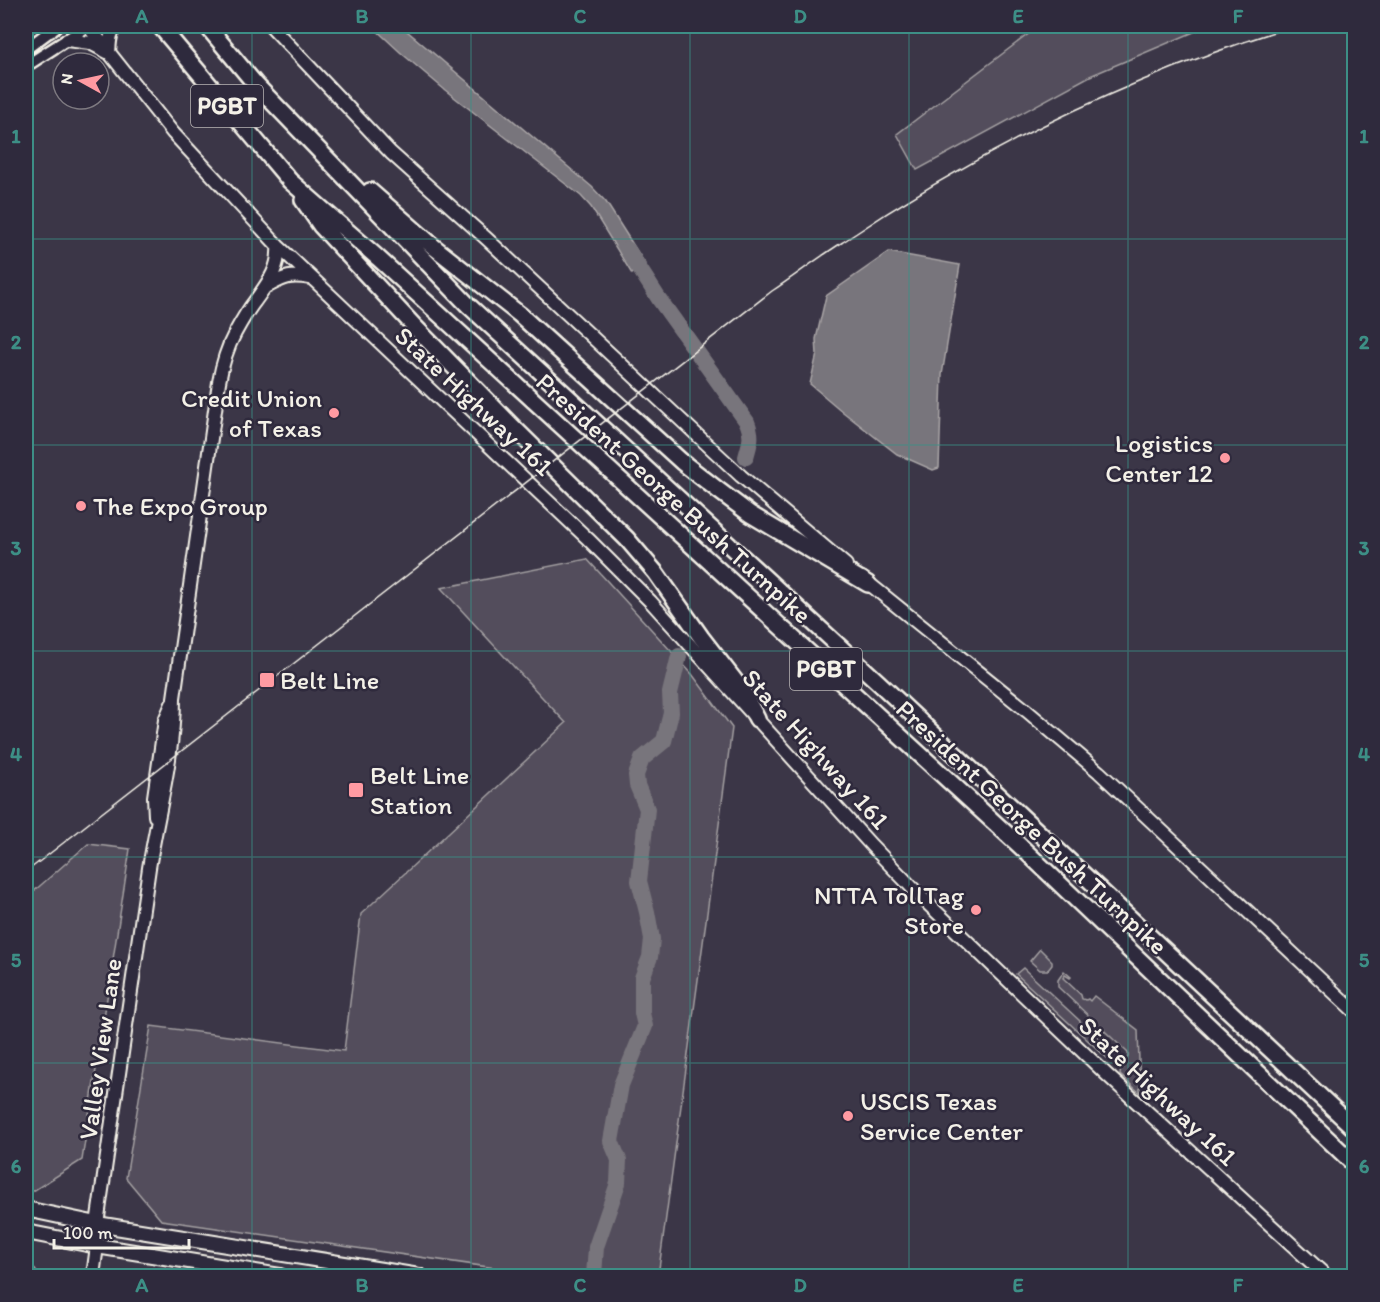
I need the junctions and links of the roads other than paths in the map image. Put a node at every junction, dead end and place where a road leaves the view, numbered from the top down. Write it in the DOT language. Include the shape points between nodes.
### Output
graph roads {
  1 [pos="88,26"];
  2 [pos="117,26"];
  3 [pos="207,26"];
  4 [pos="271,26"];
  5 [pos="53,27"];
  6 [pos="162,28"];
  7 [pos="67,40"];
  8 [pos="26,49"];
  9 [pos="105,51"];
  10 [pos="107,51"];
  11 [pos="109,51"];
  12 [pos="111,56"];
  13 [pos="26,66"];
  14 [pos="310,142"];
  15 [pos="290,181"];
  16 [pos="278,246"];
  17 [pos="310,278"];
  18 [pos="266,287"];
  19 [pos="868,584"];
  20 [pos="758,719"];
  21 [pos="1354,1011"];
  22 [pos="1354,1128"];
  23 [pos="1354,1164"];
  24 [pos="26,1209"];
  25 [pos="97,1224"];
  26 [pos="26,1232"];
  27 [pos="97,1246"];
  28 [pos="93,1276"];
  29 [pos="280,1276"];
  30 [pos="419,1276"];
  31 [pos="1326,1276"];
  1 -- 7 [label="street"];
  1 -- 10 [label="main road"];
  2 -- 11 [label="main road" via="111,34"];
  3 -- 14 [label="highway, President George Bush Turnpike / PGBT"];
  4 -- 19 [label="main road" via="391,153 741,476"];
  5 -- 8 [label="street"];
  6 -- 15 [label="highway, President George Bush Turnpike / PGBT"];
  7 -- 9 [label="main road" via="90,43"];
  7 -- 13 [label="street"];
  12 -- 16 [label="main road" via="173,133"];
  14 -- 19 [label="highway" via="519,314 682,462 750,514"];
  14 -- 22 [label="highway, President George Bush Turnpike / PGBT" via="469,306"];
  15 -- 20 [label="highway" via="321,226 416,328 627,539 742,690"];
  15 -- 23 [label="highway, President George Bush Turnpike / PGBT" via="1020,846"];
  16 -- 17 [label="main road, State Highway 161"];
  16 -- 18 [label="main road, Valley View Lane" via="276,268"];
  17 -- 18 [label="main road" via="288,277"];
  17 -- 20 [label="main road, State Highway 161" via="633,583"];
  18 -- 25 [label="main road, Valley View Lane" via="234,334 222,368 163,799 155,829"];
  19 -- 21 [label="main road" via="1091,766"];
  20 -- 31 [label="main road, State Highway 161" via="925,901"];
  24 -- 25 [label="main road"];
  25 -- 27 [label="main road, Valley View Lane"];
  25 -- 30 [label="main road"];
  26 -- 27 [label="main road"];
  27 -- 28 [label="main road, Valley View Lane"];
  27 -- 29 [label="main road"];
}
